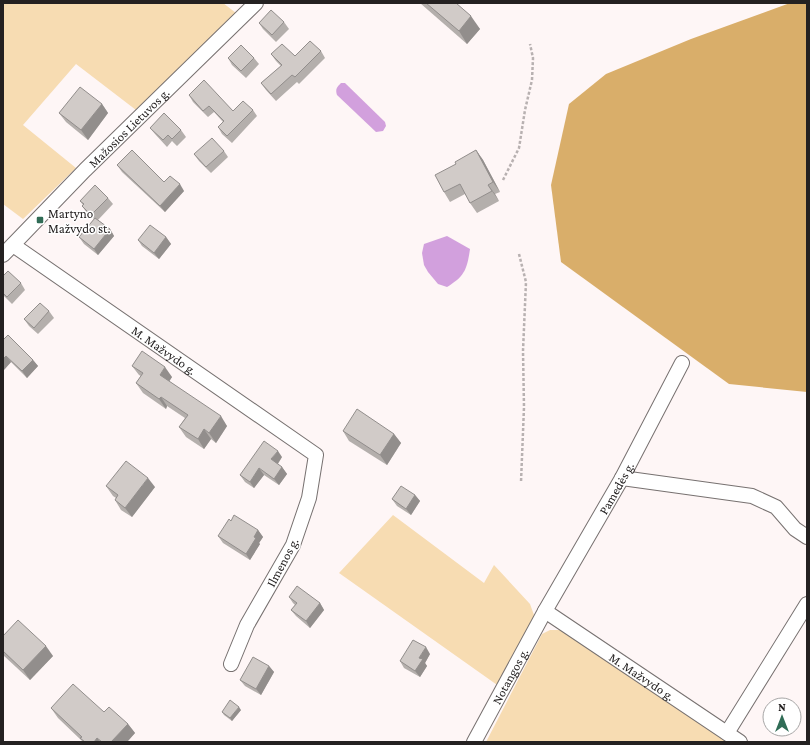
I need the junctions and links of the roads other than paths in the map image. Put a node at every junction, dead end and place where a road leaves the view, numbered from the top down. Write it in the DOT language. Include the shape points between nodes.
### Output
graph roads {
  1 [pos="256,3"];
  2 [pos="8,250"];
  3 [pos="682,363"];
  4 [pos="316,455"];
  5 [pos="622,478"];
  6 [pos="807,537"];
  7 [pos="807,604"];
  8 [pos="545,611"];
  9 [pos="231,664"];
  10 [pos="727,733"];
  11 [pos="474,742"];
  12 [pos="740,742"];
  1 -- 2 [label="street, Mažosios Lietuvos g." via="85,170"];
  2 -- 4 [label="street, M. Mažvydo g."];
  3 -- 5 [label="street, Pamedės g."];
  4 -- 9 [label="street, Ilmenos g." via="309,498 293,545 247,625"];
  5 -- 6 [label="street" via="752,496 776,507"];
  5 -- 8 [label="street, Pamedės g."];
  7 -- 10 [label="street"];
  8 -- 10 [label="street, M. Mažvydo g."];
  8 -- 11 [label="street, Notangos g."];
  10 -- 12 [label="street, M. Mažvydo g."];
}
